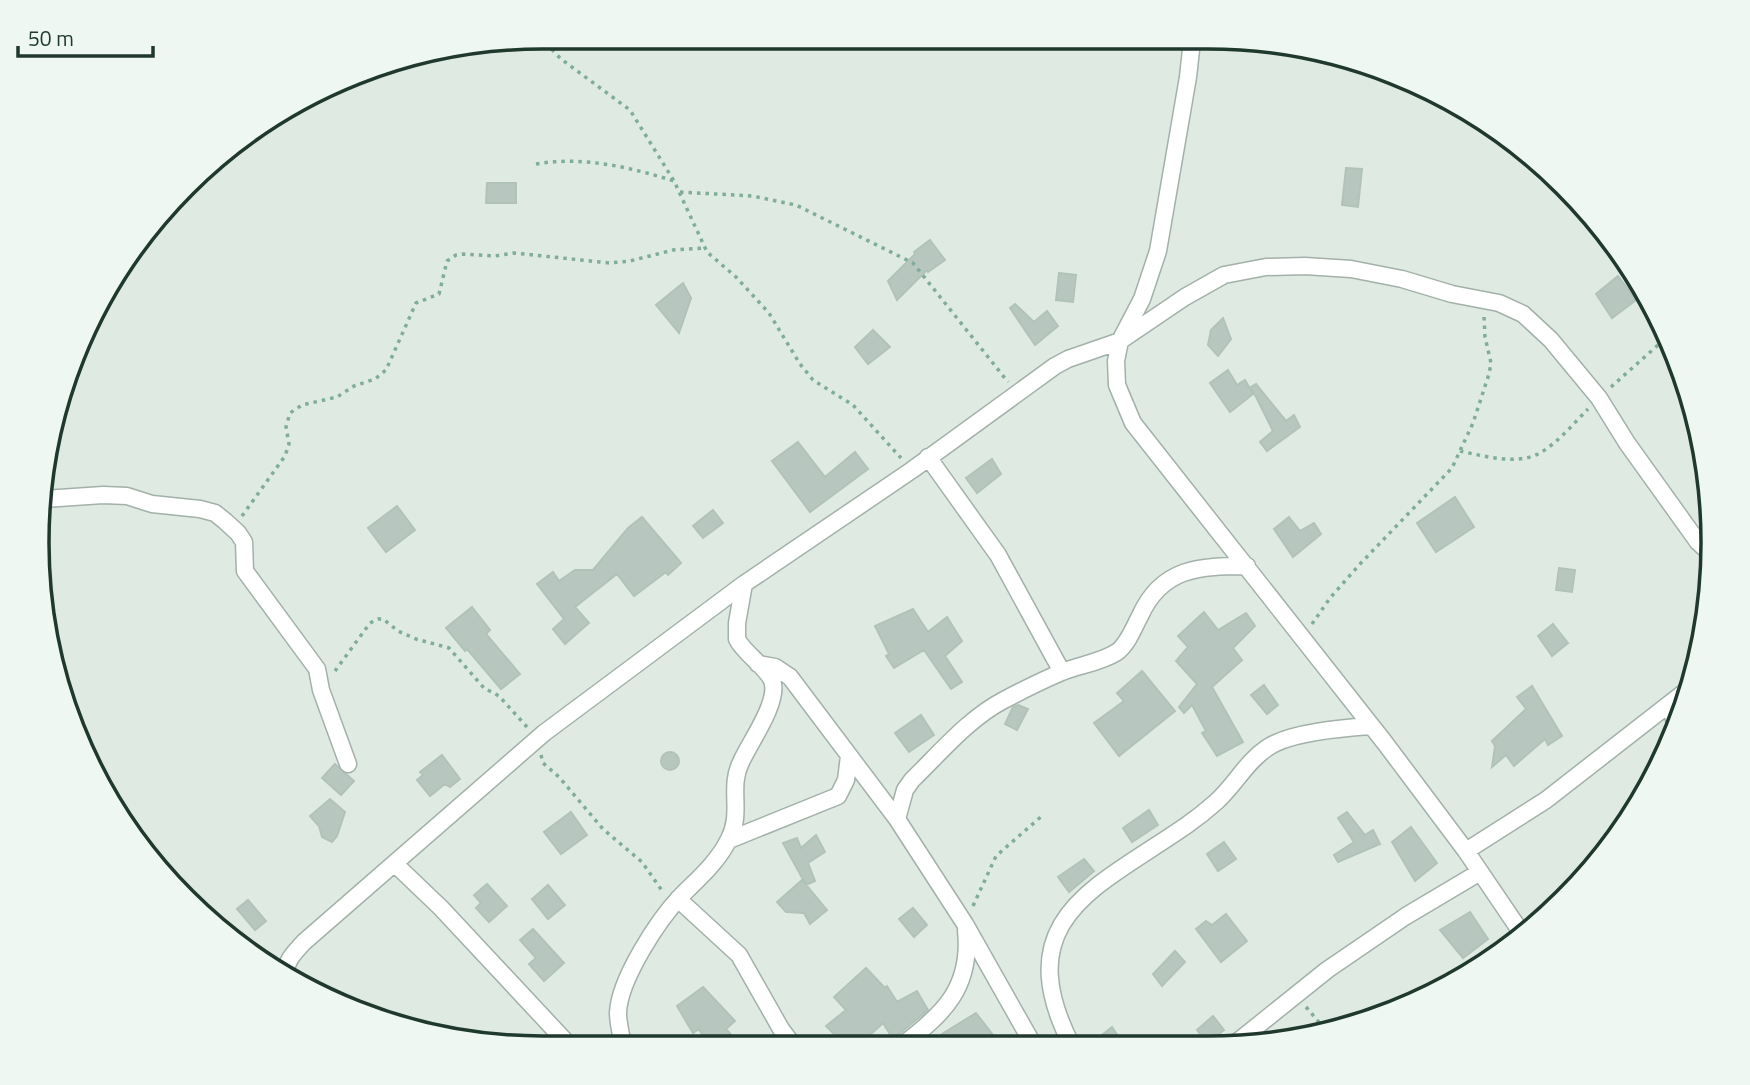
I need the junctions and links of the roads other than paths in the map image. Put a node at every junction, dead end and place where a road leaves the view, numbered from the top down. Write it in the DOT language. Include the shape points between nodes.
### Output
graph roads {
  1 [pos="1191,49"];
  2 [pos="1120,341"];
  3 [pos="928,457"];
  4 [pos="51,499"];
  5 [pos="1701,545"];
  6 [pos="1247,566"];
  7 [pos="744,584"];
  8 [pos="758,664"];
  9 [pos="1062,672"];
  10 [pos="1675,701"];
  11 [pos="1670,705"];
  12 [pos="1671,710"];
  13 [pos="1371,726"];
  14 [pos="849,756"];
  15 [pos="348,764"];
  16 [pos="897,819"];
  17 [pos="729,840"];
  18 [pos="1466,851"];
  19 [pos="395,864"];
  20 [pos="1480,872"];
  21 [pos="675,903"];
  22 [pos="965,924"];
  23 [pos="1517,927"];
  24 [pos="286,964"];
  25 [pos="1246,1034"];
  26 [pos="561,1036"];
  27 [pos="622,1036"];
  28 [pos="786,1036"];
  29 [pos="913,1036"];
  30 [pos="1028,1036"];
  31 [pos="1067,1036"];
  1 -- 2 [label="street" via="1158,251 1142,299"];
  2 -- 3 [label="street" via="1068,359"];
  2 -- 5 [label="street" via="1224,275 1266,267 1350,269 1499,303 1523,314 1551,340 1599,398"];
  2 -- 6 [label="street" via="1117,384 1133,423"];
  3 -- 7 [label="street"];
  3 -- 9 [label="street" via="998,555"];
  4 -- 15 [label="street" via="127,496 215,513 233,529 244,542 245,571 317,669"];
  6 -- 9 [label="street" via="1200,568 1163,583 1146,600 1117,652"];
  6 -- 13 [label="street"];
  7 -- 8 [label="street" via="735,634"];
  7 -- 19 [label="street" via="537,739"];
  8 -- 14 [label="street" via="786,673"];
  8 -- 17 [label="street" via="772,680 774,697 735,776 737,816"];
  9 -- 16 [label="street" via="1001,701 970,724 912,780"];
  10 -- 11 [label="street"];
  11 -- 12 [label="street"];
  11 -- 18 [label="street" via="1546,800"];
  13 -- 18 [label="street"];
  13 -- 31 [label="street" via="1335,729 1270,745 1217,801 1082,897 1058,930 1051,952 1051,981"];
  14 -- 16 [label="street"];
  14 -- 17 [label="street" via="838,796"];
  16 -- 22 [label="street"];
  17 -- 21 [label="street"];
  18 -- 20 [label="street"];
  19 -- 24 [label="street" via="292,954"];
  19 -- 26 [label="street"];
  20 -- 23 [label="street"];
  20 -- 25 [label="street" via="1396,922"];
  21 -- 27 [label="street" via="643,948 624,988 618,1014"];
  21 -- 28 [label="street" via="738,955"];
  22 -- 29 [label="street" via="968,947 954,996"];
  22 -- 30 [label="street"];
}
